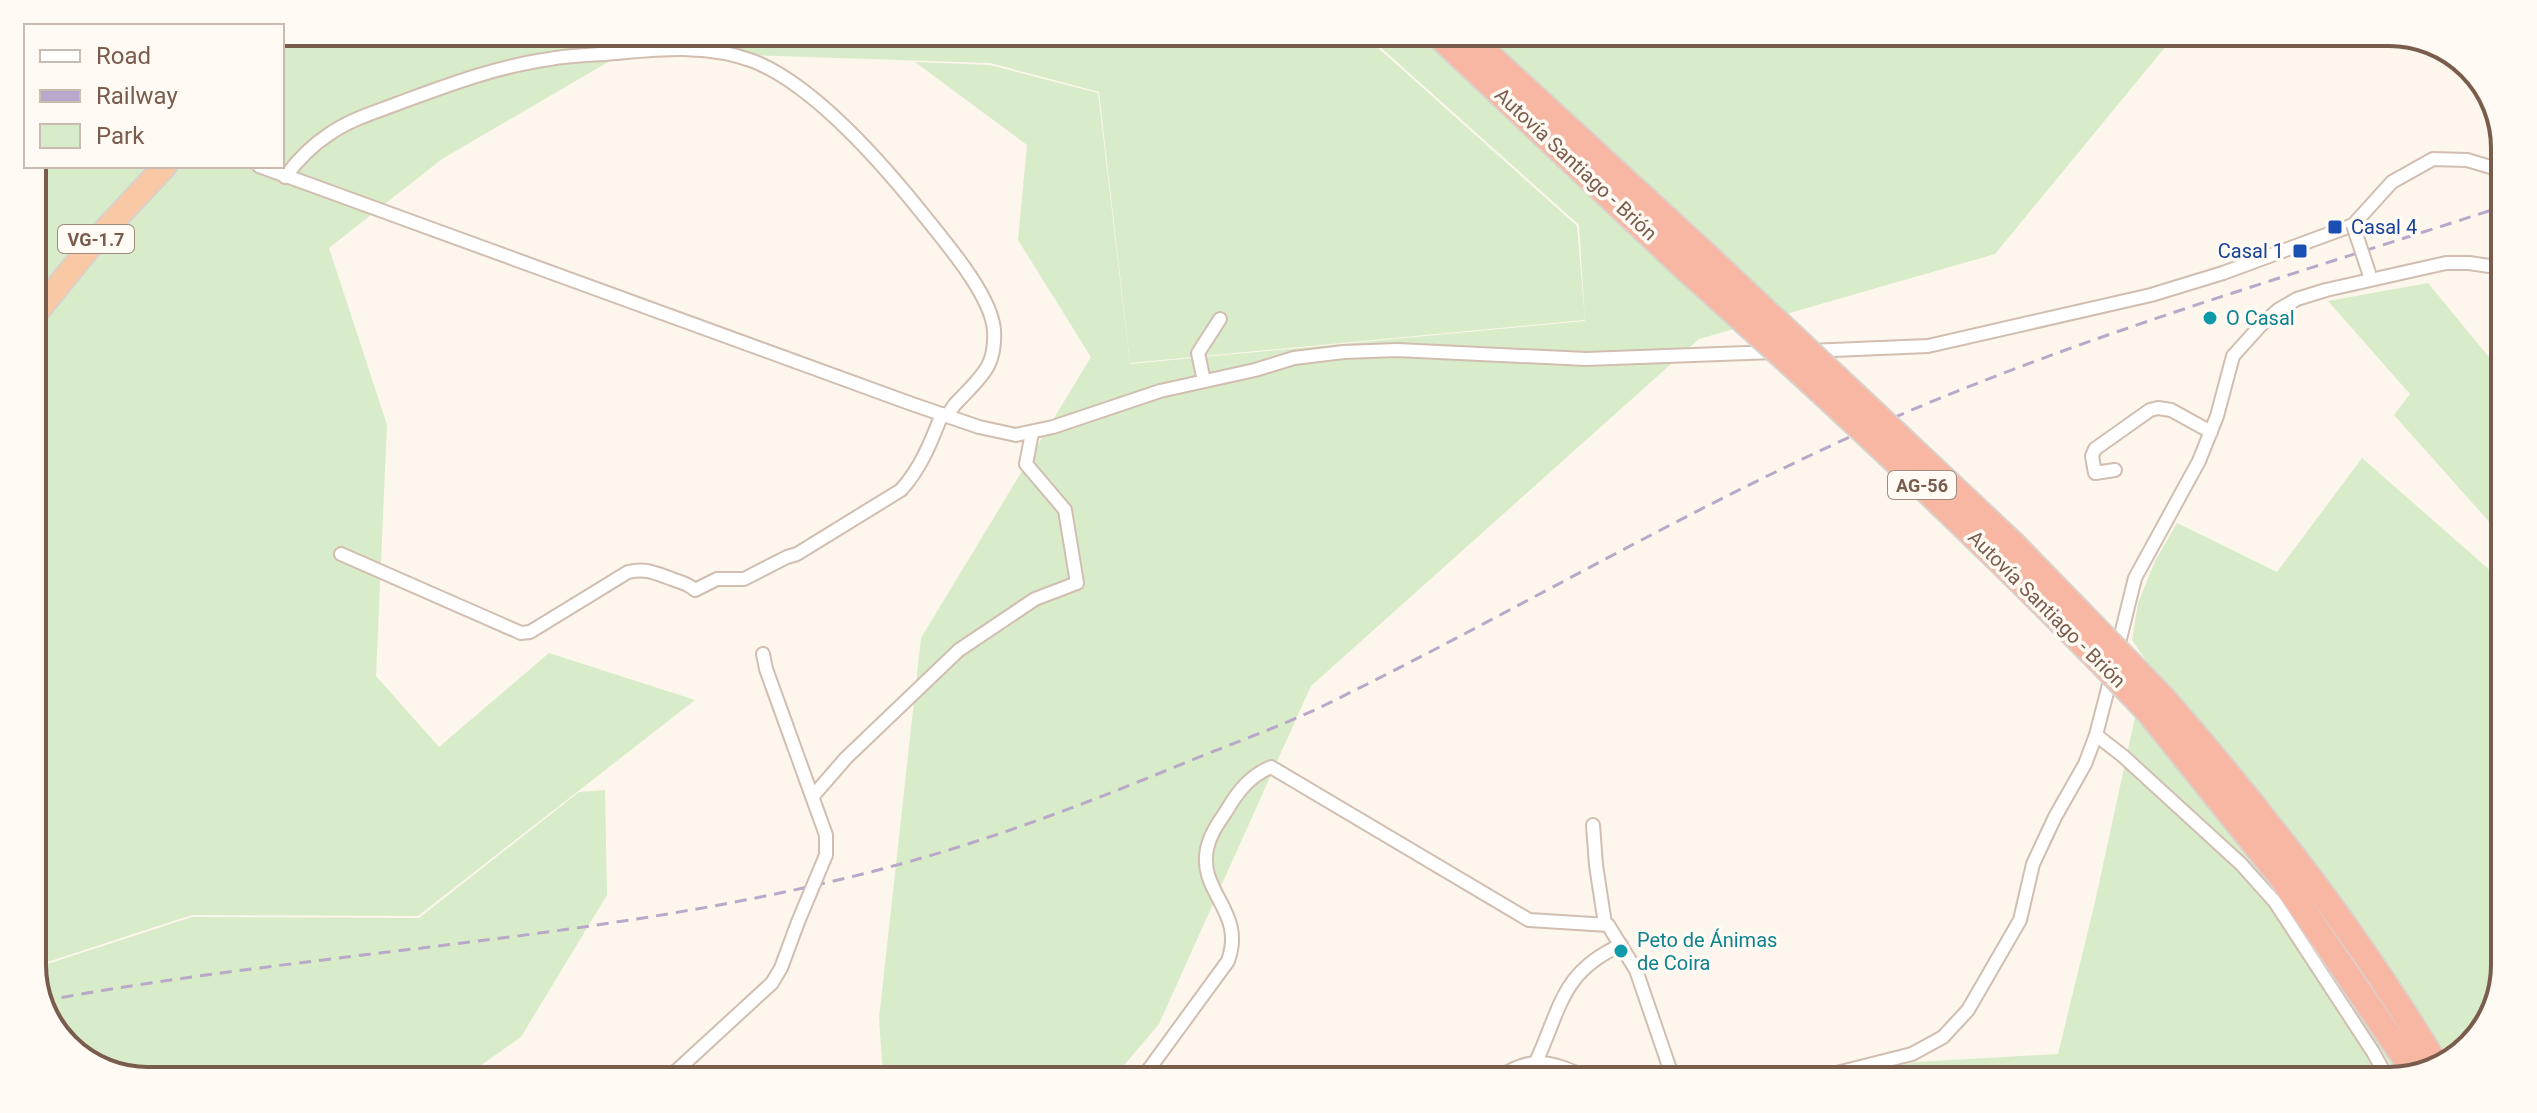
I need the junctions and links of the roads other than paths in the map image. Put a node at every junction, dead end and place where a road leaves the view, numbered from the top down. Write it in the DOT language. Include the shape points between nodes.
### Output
graph roads {
  1 [pos="1450,46"];
  2 [pos="1478,46"];
  3 [pos="2491,167"];
  4 [pos="163,168"];
  5 [pos="264,168"];
  6 [pos="285,177"];
  7 [pos="2353,225"];
  8 [pos="1695,262"];
  9 [pos="2491,266"];
  10 [pos="2371,277"];
  11 [pos="46,301"];
  12 [pos="1220,319"];
  13 [pos="1204,381"];
  14 [pos="945,415"];
  15 [pos="2211,432"];
  16 [pos="1032,433"];
  17 [pos="2115,470"];
  18 [pos="341,554"];
  19 [pos="763,654"];
  20 [pos="2155,704"];
  21 [pos="2096,735"];
  22 [pos="813,796"];
  23 [pos="1593,825"];
  24 [pos="1605,924"];
  25 [pos="1621,945"];
  26 [pos="2432,1057"];
  27 [pos="1536,1062"];
  28 [pos="2409,1065"];
  29 [pos="681,1067"];
  30 [pos="1151,1067"];
  31 [pos="1518,1067"];
  32 [pos="1563,1067"];
  33 [pos="1669,1067"];
  34 [pos="1861,1067"];
  35 [pos="2381,1067"];
  1 -- 8 [label="highway, Autovía Santiago - Brión / AG-56"];
  2 -- 8 [label="highway, Autovía Santiago - Brión / AG-56"];
  3 -- 7 [label="street" via="2433,159 2392,182"];
  4 -- 11 [label="highway, VG-1.7"];
  5 -- 6 [label="street"];
  6 -- 14 [label="street"];
  6 -- 14 [label="street" via="329,133 499,68 550,58 670,48 721,50 756,62 848,130 892,176 988,306 994,328 987,370"];
  7 -- 10 [label="street, bridge"];
  7 -- 13 [label="street" via="2151,295 1928,346 1586,359 1344,352 1294,358"];
  8 -- 20 [label="highway, Autovía Santiago - Brión / AG-56, bridge" via="2014,545"];
  9 -- 10 [label="street" via="2446,263"];
  10 -- 15 [label="street" via="2297,299 2261,325 2233,356"];
  12 -- 13 [label="street" via="1198,353"];
  13 -- 16 [label="street"];
  14 -- 16 [label="street" via="1001,433"];
  14 -- 18 [label="street" via="901,490 797,554 744,579 717,579 695,590 644,568 628,572 530,632 521,633"];
  15 -- 17 [label="street" via="2165,408 2150,410 2095,449 2095,473"];
  15 -- 21 [label="street" via="2135,578"];
  16 -- 22 [label="street" via="1026,464 1065,510 1077,583 1035,599 959,650"];
  19 -- 22 [label="street"];
  20 -- 26 [label="highway, Autovía Santiago - Brión / AG-56" via="2234,780 2298,862"];
  20 -- 28 [label="highway, Autovía Santiago - Brión / AG-56"];
  21 -- 34 [label="street" via="2038,852 2020,920 1968,1010 1943,1037 1912,1054"];
  21 -- 35 [label="street" via="2241,864 2275,902"];
  22 -- 29 [label="street, bridge" via="826,835 826,855 781,968 772,983"];
  23 -- 24 [label="street"];
  24 -- 25 [label="street"];
  24 -- 30 [label="street" via="1529,920 1271,767 1245,784 1207,847 1207,872 1233,929 1228,961"];
  25 -- 27 [label="street" via="1575,977 1560,1000"];
  25 -- 33 [label="street" via="1636,970"];
  27 -- 31 [label="street"];
  27 -- 32 [label="street"];
}
